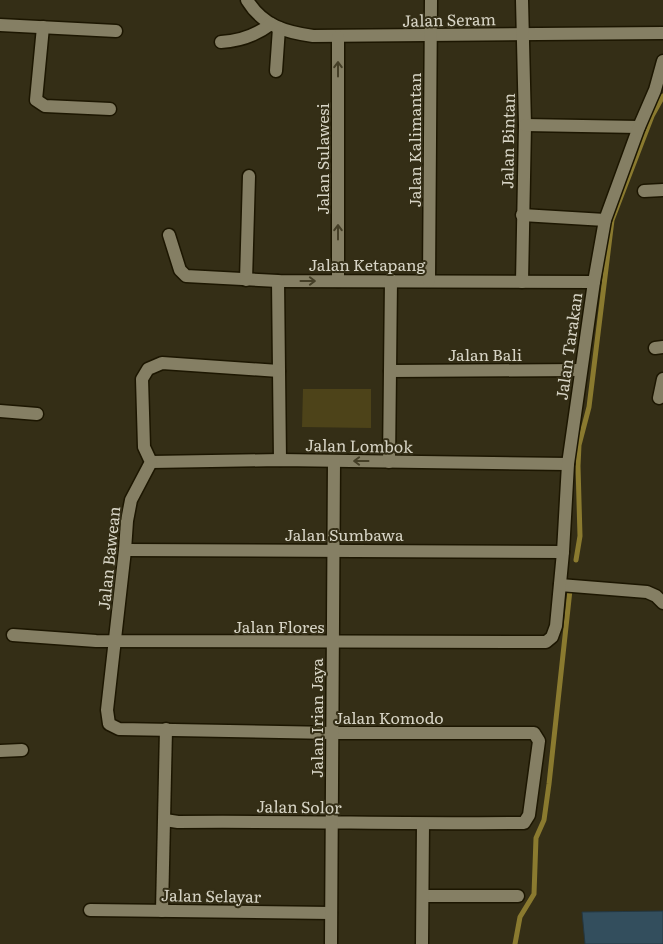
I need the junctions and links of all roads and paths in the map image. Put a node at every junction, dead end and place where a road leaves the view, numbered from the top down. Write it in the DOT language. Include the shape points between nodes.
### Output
graph roads {
  1 [pos="247,0"];
  2 [pos="431,0"];
  3 [pos="522,0"];
  4 [pos="0,25"];
  5 [pos="275,26"];
  6 [pos="43,27"];
  7 [pos="116,31"];
  8 [pos="663,33"];
  9 [pos="523,34"];
  10 [pos="431,35"];
  11 [pos="338,37"];
  12 [pos="221,42"];
  13 [pos="663,61"];
  14 [pos="276,71"];
  15 [pos="110,109"];
  16 [pos="524,126"];
  17 [pos="639,127"];
  18 [pos="249,176"];
  19 [pos="663,190"];
  20 [pos="644,191"];
  21 [pos="522,215"];
  22 [pos="606,220"];
  23 [pos="169,235"];
  24 [pos="246,280"];
  25 [pos="338,280"];
  26 [pos="391,280"];
  27 [pos="278,281"];
  28 [pos="429,281"];
  29 [pos="522,282"];
  30 [pos="594,282"];
  31 [pos="279,370"];
  32 [pos="581,370"];
  33 [pos="390,371"];
  34 [pos="663,379"];
  35 [pos="659,398"];
  36 [pos="0,410"];
  37 [pos="37,414"];
  38 [pos="280,460"];
  39 [pos="150,462"];
  40 [pos="334,462"];
  41 [pos="389,462"];
  42 [pos="568,464"];
  43 [pos="125,550"];
  44 [pos="332,550"];
  45 [pos="563,552"];
  46 [pos="560,585"];
  47 [pos="663,603"];
  48 [pos="13,635"];
  49 [pos="115,641"];
  50 [pos="333,642"];
  51 [pos="546,642"];
  52 [pos="107,710"];
  53 [pos="166,729"];
  54 [pos="332,733"];
  55 [pos="22,750"];
  56 [pos="0,751"];
  57 [pos="165,820"];
  58 [pos="332,822"];
  59 [pos="524,823"];
  60 [pos="423,824"];
  61 [pos="423,896"];
  62 [pos="518,896"];
  63 [pos="90,910"];
  64 [pos="162,911"];
  65 [pos="331,913"];
  66 [pos="331,944"];
  67 [pos="422,944"];
  1 -- 5 [label="street, Jalan Seram"];
  2 -- 10 [label="street, Jalan Kalimantan"];
  3 -- 9 [label="street, Jalan Bintan"];
  4 -- 6 [label="street"];
  5 -- 11 [label="street, Jalan Seram" via="304,35"];
  5 -- 12 [label="street" via="246,38"];
  5 -- 14 [label="street"];
  6 -- 7 [label="street"];
  6 -- 15 [label="street" via="36,100 45,106"];
  8 -- 9 [label="street, Jalan Seram"];
  9 -- 10 [label="street, Jalan Seram"];
  9 -- 16 [label="street, Jalan Bintan"];
  10 -- 11 [label="street, Jalan Seram"];
  10 -- 28 [label="street, Jalan Kalimantan"];
  25 -- 11 [label="street, Jalan Sulawesi, one-way"];
  13 -- 17 [label="street, Jalan Tarakan"];
  16 -- 17 [label="street"];
  16 -- 21 [label="street, Jalan Bintan"];
  17 -- 22 [label="street, Jalan Tarakan"];
  18 -- 24 [label="street"];
  19 -- 20 [label="street"];
  21 -- 22 [label="street"];
  21 -- 29 [label="street, Jalan Bintan"];
  22 -- 30 [label="street, Jalan Tarakan"];
  23 -- 24 [label="street, Jalan Ketapang" via="180,270 186,276"];
  24 -- 27 [label="street, Jalan Ketapang"];
  25 -- 26 [label="street, Jalan Ketapang"];
  27 -- 25 [label="street, Jalan Ketapang, one-way"];
  26 -- 28 [label="street, Jalan Ketapang"];
  26 -- 33 [label="street"];
  27 -- 31 [label="street"];
  28 -- 29 [label="street, Jalan Ketapang"];
  29 -- 30 [label="street, Jalan Ketapang"];
  30 -- 32 [label="street, Jalan Tarakan"];
  31 -- 38 [label="street"];
  31 -- 39 [label="street" via="170,363 148,369 142,379 144,447"];
  32 -- 33 [label="street, Jalan Bali"];
  32 -- 42 [label="street, Jalan Tarakan"];
  33 -- 41 [label="street"];
  34 -- 35 [label="street"];
  36 -- 37 [label="street"];
  38 -- 39 [label="street, Jalan Lombok"];
  38 -- 40 [label="street, Jalan Lombok"];
  39 -- 43 [label="street, Jalan Bawean" via="131,500"];
  41 -- 40 [label="street, Jalan Lombok, one-way"];
  40 -- 44 [label="street, Jalan Irian Jaya"];
  41 -- 42 [label="street, Jalan Lombok"];
  42 -- 45 [label="street, Jalan Tarakan"];
  43 -- 44 [label="street, Jalan Sumbawa"];
  43 -- 49 [label="street, Jalan Bawean"];
  44 -- 45 [label="street, Jalan Sumbawa"];
  44 -- 50 [label="street, Jalan Irian Jaya"];
  45 -- 46 [label="street, Jalan Tarakan"];
  46 -- 47 [label="street" via="647,592"];
  46 -- 51 [label="street, Jalan Tarakan" via="555,632"];
  48 -- 49 [label="street, Jalan Flores"];
  49 -- 50 [label="street, Jalan Flores"];
  49 -- 52 [label="street, Jalan Bawean"];
  50 -- 51 [label="street, Jalan Flores"];
  50 -- 54 [label="street, Jalan Irian Jaya"];
  52 -- 53 [label="street, Jalan Komodo" via="109,724 119,728"];
  53 -- 54 [label="street, Jalan Komodo"];
  53 -- 57 [label="street"];
  54 -- 58 [label="street, Jalan Irian Jaya"];
  54 -- 59 [label="street, Jalan Komodo" via="534,733 539,741 529,815"];
  55 -- 56 [label="street"];
  57 -- 58 [label="street, Jalan Solor"];
  57 -- 64 [label="street"];
  58 -- 60 [label="street, Jalan Solor"];
  58 -- 65 [label="street, Jalan Irian Jaya"];
  59 -- 60 [label="street, Jalan Solor"];
  60 -- 61 [label="street"];
  61 -- 62 [label="street"];
  61 -- 67 [label="street"];
  63 -- 64 [label="street, Jalan Selayar"];
  64 -- 65 [label="street, Jalan Selayar"];
  65 -- 66 [label="street, Jalan Irian Jaya"];
}
